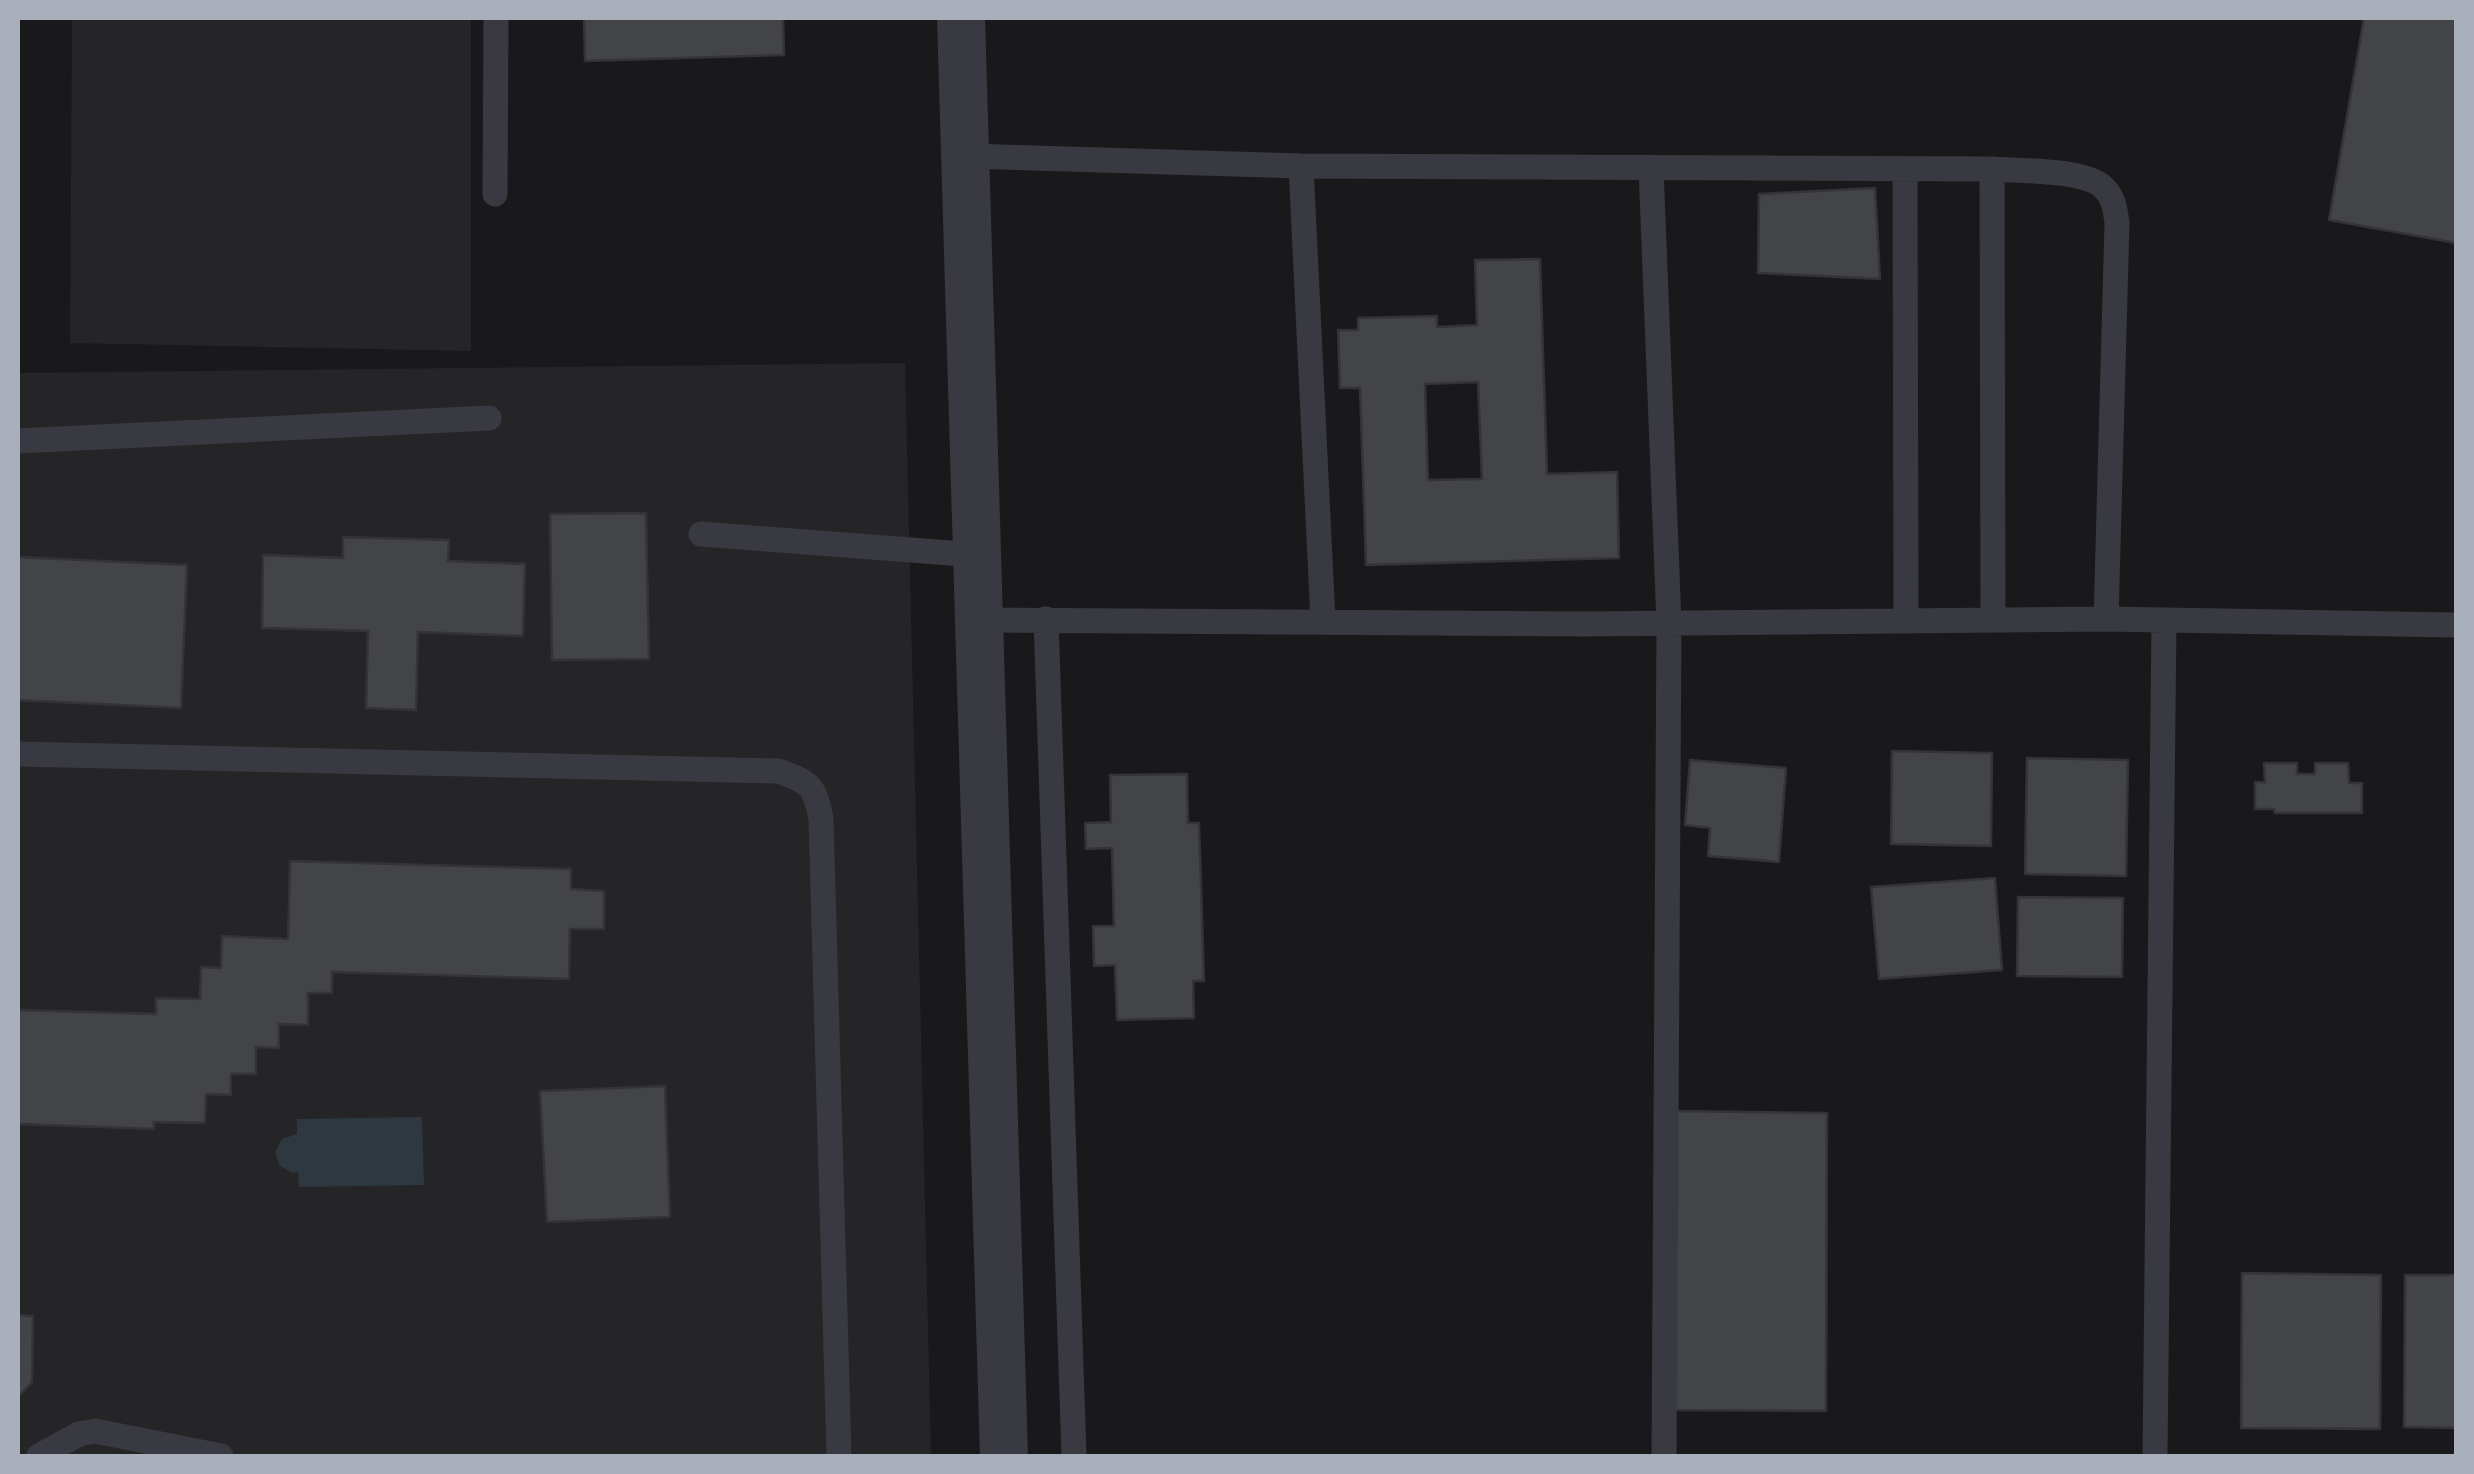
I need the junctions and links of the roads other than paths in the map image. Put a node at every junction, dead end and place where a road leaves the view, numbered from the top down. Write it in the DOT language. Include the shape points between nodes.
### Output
graph roads {
  1 [pos="496,18"];
  2 [pos="961,18"];
  3 [pos="966,156"];
  4 [pos="1301,166"];
  5 [pos="1651,168"];
  6 [pos="1905,170"];
  7 [pos="1992,170"];
  8 [pos="495,194"];
  9 [pos="489,418"];
  10 [pos="18,440"];
  11 [pos="701,534"];
  12 [pos="976,555"];
  13 [pos="1046,619"];
  14 [pos="2106,619"];
  15 [pos="977,620"];
  16 [pos="1993,620"];
  17 [pos="2164,620"];
  18 [pos="1906,621"];
  19 [pos="1322,622"];
  20 [pos="1669,623"];
  21 [pos="2456,625"];
  22 [pos="18,754"];
  23 [pos="39,1456"];
  24 [pos="220,1456"];
  25 [pos="839,1456"];
  26 [pos="1004,1456"];
  27 [pos="1074,1456"];
  28 [pos="1664,1456"];
  29 [pos="2155,1456"];
  1 -- 8 [label="lane"];
  2 -- 3 [label="street"];
  3 -- 4 [label="lane"];
  3 -- 12 [label="street"];
  4 -- 5 [label="lane"];
  4 -- 19 [label="lane"];
  5 -- 6 [label="lane"];
  5 -- 20 [label="lane"];
  6 -- 7 [label="lane"];
  6 -- 18 [label="lane"];
  7 -- 14 [label="lane" via="2076,175 2101,184 2113,200"];
  7 -- 16 [label="lane"];
  9 -- 10 [label="lane"];
  11 -- 12 [label="lane"];
  12 -- 15 [label="street"];
  13 -- 15 [label="lane"];
  13 -- 19 [label="lane"];
  13 -- 27 [label="lane"];
  14 -- 16 [label="lane"];
  14 -- 17 [label="lane"];
  15 -- 26 [label="street"];
  16 -- 18 [label="lane"];
  17 -- 21 [label="lane"];
  17 -- 29 [label="lane"];
  18 -- 20 [label="lane"];
  19 -- 20 [label="lane"];
  20 -- 28 [label="lane"];
  22 -- 25 [label="lane" via="778,771 816,792"];
  23 -- 24 [label="lane" via="95,1431"];
}
